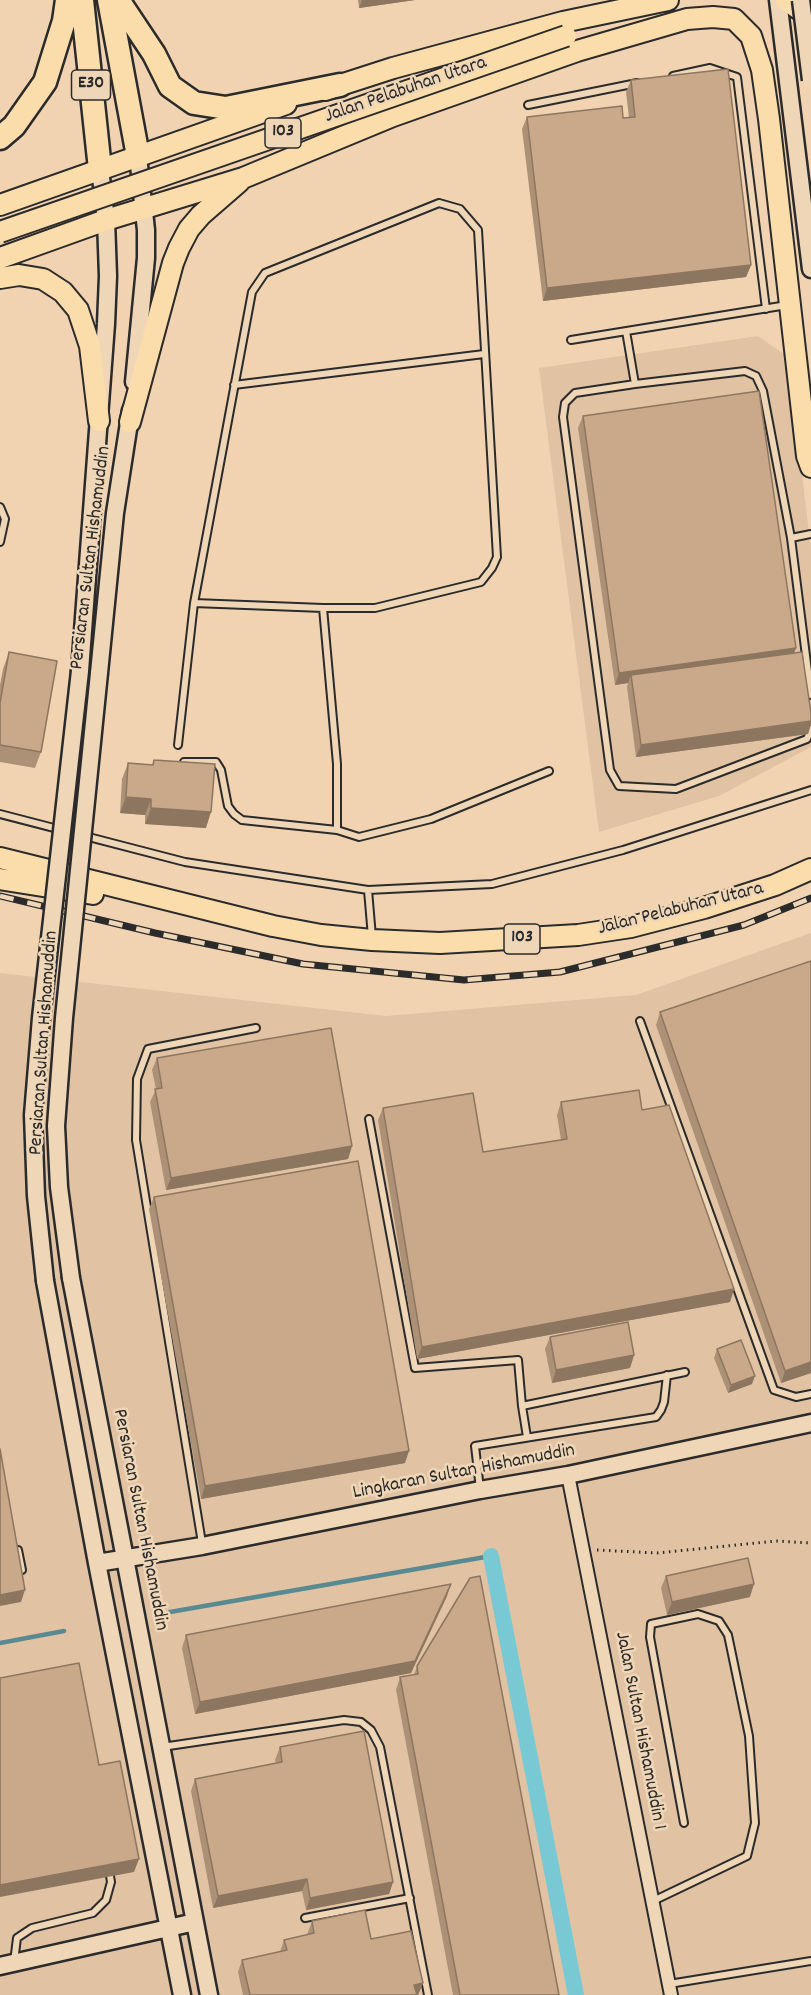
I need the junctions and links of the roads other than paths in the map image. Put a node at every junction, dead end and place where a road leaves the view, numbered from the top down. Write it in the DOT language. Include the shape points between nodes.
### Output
graph roads {
  1 [pos="67,0"];
  2 [pos="82,0"];
  3 [pos="109,0"];
  4 [pos="118,0"];
  5 [pos="668,0"];
  6 [pos="677,0"];
  7 [pos="778,0"];
  8 [pos="786,0"];
  9 [pos="801,0"];
  10 [pos="811,22"];
  11 [pos="665,77"];
  12 [pos="811,80"];
  13 [pos="642,82"];
  14 [pos="340,85"];
  15 [pos="528,105"];
  16 [pos="0,138"];
  17 [pos="138,156"];
  18 [pos="100,169"];
  19 [pos="243,178"];
  20 [pos="0,205"];
  21 [pos="144,208"];
  22 [pos="106,220"];
  23 [pos="0,232"];
  24 [pos="43,243"];
  25 [pos="0,258"];
  26 [pos="0,265"];
  27 [pos="811,269"];
  28 [pos="0,278"];
  29 [pos="791,304"];
  30 [pos="766,309"];
  31 [pos="626,332"];
  32 [pos="571,340"];
  33 [pos="484,354"];
  34 [pos="635,384"];
  35 [pos="234,385"];
  36 [pos="99,421"];
  37 [pos="130,422"];
  38 [pos="811,467"];
  39 [pos="0,507"];
  40 [pos="811,534"];
  41 [pos="791,538"];
  42 [pos="0,542"];
  43 [pos="194,603"];
  44 [pos="323,608"];
  45 [pos="811,695"];
  46 [pos="811,729"];
  47 [pos="178,745"];
  48 [pos="184,762"];
  49 [pos="549,771"];
  50 [pos="811,790"];
  51 [pos="0,814"];
  52 [pos="337,830"];
  53 [pos="0,858"];
  54 [pos="811,869"];
  55 [pos="0,879"];
  56 [pos="368,890"];
  57 [pos="226,915"];
  58 [pos="372,940"];
  59 [pos="640,1021"];
  60 [pos="256,1028"];
  61 [pos="369,1119"];
  62 [pos="685,1372"];
  63 [pos="667,1375"];
  64 [pos="811,1394"];
  65 [pos="522,1406"];
  66 [pos="811,1423"];
  67 [pos="527,1437"];
  68 [pos="568,1475"];
  69 [pos="480,1490"];
  70 [pos="202,1546"];
  71 [pos="18,1547"];
  72 [pos="124,1559"];
  73 [pos="98,1563"];
  74 [pos="22,1570"];
  75 [pos="161,1747"];
  76 [pos="684,1823"];
  77 [pos="107,1859"];
  78 [pos="410,1898"];
  79 [pos="652,1901"];
  80 [pos="305,1918"];
  81 [pos="195,1922"];
  82 [pos="169,1929"];
  83 [pos="811,1961"];
  84 [pos="7,1964"];
  85 [pos="670,1989"];
  86 [pos="182,1995"];
  87 [pos="209,1995"];
  88 [pos="428,1995"];
  1 -- 16 [label="highway" via="45,82 14,126"];
  2 -- 18 [label="highway, E30"];
  3 -- 17 [label="highway, E30"];
  4 -- 14 [label="highway" via="170,86 194,103 226,108"];
  5 -- 14 [label="main road" via="563,22"];
  6 -- 23 [label="main road, Jalan Pelabuhan Utara / 103, bridge"];
  7 -- 27 [label="street"];
  8 -- 10 [label="main road"];
  9 -- 12 [label="street, bridge"];
  11 -- 30 [label="lane" via="710,68 737,77"];
  13 -- 15 [label="lane"];
  14 -- 17 [label="main road"];
  17 -- 18 [label="main road"];
  17 -- 21 [label="street, Persiaran Sultan Hishamuddin"];
  18 -- 20 [label="main road"];
  18 -- 22 [label="street, Persiaran Sultan Hishamuddin"];
  19 -- 21 [label="main road"];
  19 -- 29 [label="main road" via="393,116 577,51 687,20 734,19 750,36 762,70"];
  19 -- 37 [label="main road" via="201,215 179,248"];
  21 -- 22 [label="main road"];
  21 -- 37 [label="street, Persiaran Sultan Hishamuddin" via="144,296"];
  22 -- 24 [label="main road"];
  22 -- 36 [label="street, Persiaran Sultan Hishamuddin" via="108,276"];
  24 -- 25 [label="main road"];
  24 -- 26 [label="main road"];
  28 -- 36 [label="main road" via="19,275 43,279 63,292 78,310 90,346"];
  29 -- 30 [label="lane"];
  29 -- 38 [label="main road"];
  30 -- 31 [label="lane"];
  31 -- 32 [label="lane"];
  31 -- 34 [label="lane"];
  33 -- 35 [label="lane"];
  33 -- 35 [label="lane" via="478,230 460,209 439,203 265,273 252,292"];
  33 -- 44 [label="lane" via="497,558 492,568 481,582 375,608"];
  34 -- 41 [label="lane" via="745,371 756,376 764,391"];
  34 -- 46 [label="lane" via="576,393 565,403 563,417 610,770 619,786 676,789 807,739"];
  35 -- 43 [label="lane"];
  36 -- 73 [label="street, Persiaran Sultan Hishamuddin, bridge" via="80,671 33,1115 45,1281"];
  37 -- 72 [label="street, Persiaran Sultan Hishamuddin, bridge" via="115,513 56,1126 59,1187 71,1278"];
  39 -- 42 [label="lane" via="5,519"];
  40 -- 41 [label="lane"];
  41 -- 45 [label="lane"];
  43 -- 44 [label="lane"];
  43 -- 47 [label="lane"];
  44 -- 52 [label="lane" via="337,764"];
  48 -- 52 [label="lane" via="216,762 228,806 242,820"];
  49 -- 52 [label="lane" via="431,819 358,837"];
  50 -- 56 [label="lane" via="623,850 492,884"];
  51 -- 56 [label="lane" via="184,862"];
  53 -- 57 [label="main road"];
  54 -- 58 [label="main road, Jalan Pelabuhan Utara / 103" via="704,908 631,927 505,940"];
  55 -- 57 [label="main road, 103"];
  56 -- 58 [label="lane"];
  57 -- 58 [label="main road, Jalan Pelabuhan Utara / 103"];
  59 -- 64 [label="lane" via="774,1390 796,1397"];
  60 -- 70 [label="lane" via="148,1049 137,1078 136,1140"];
  61 -- 65 [label="lane" via="415,1368 518,1360"];
  62 -- 63 [label="lane"];
  63 -- 65 [label="lane"];
  63 -- 67 [label="lane" via="664,1402 656,1417"];
  65 -- 67 [label="lane"];
  66 -- 68 [label="street, Lingkaran Sultan Hishamuddin"];
  67 -- 69 [label="lane" via="475,1446"];
  68 -- 69 [label="street, Lingkaran Sultan Hishamuddin"];
  68 -- 79 [label="street, Jalan Sultan Hishamuddin 1"];
  69 -- 70 [label="street, Lingkaran Sultan Hishamuddin"];
  70 -- 72 [label="street, Lingkaran Sultan Hishamuddin"];
  71 -- 74 [label="lane"];
  72 -- 73 [label="street, Lingkaran Sultan Hishamuddin"];
  72 -- 75 [label="street, Persiaran Sultan Hishamuddin"];
  73 -- 82 [label="street, Persiaran Sultan Hishamuddin"];
  75 -- 78 [label="lane" via="344,1720 361,1722 371,1730 380,1747"];
  75 -- 81 [label="street, Persiaran Sultan Hishamuddin"];
  76 -- 79 [label="lane" via="650,1637 651,1623 698,1614 719,1622 728,1635 749,1736 755,1822 747,1856"];
  77 -- 84 [label="lane" via="111,1882 106,1900 93,1913 32,1928 17,1938"];
  78 -- 80 [label="lane"];
  78 -- 88 [label="lane"];
  79 -- 85 [label="street, Jalan Sultan Hishamuddin 1"];
  81 -- 82 [label="street"];
  81 -- 87 [label="street, Persiaran Sultan Hishamuddin"];
  82 -- 84 [label="street"];
  82 -- 86 [label="street, Persiaran Sultan Hishamuddin"];
  83 -- 85 [label="lane"];
}
